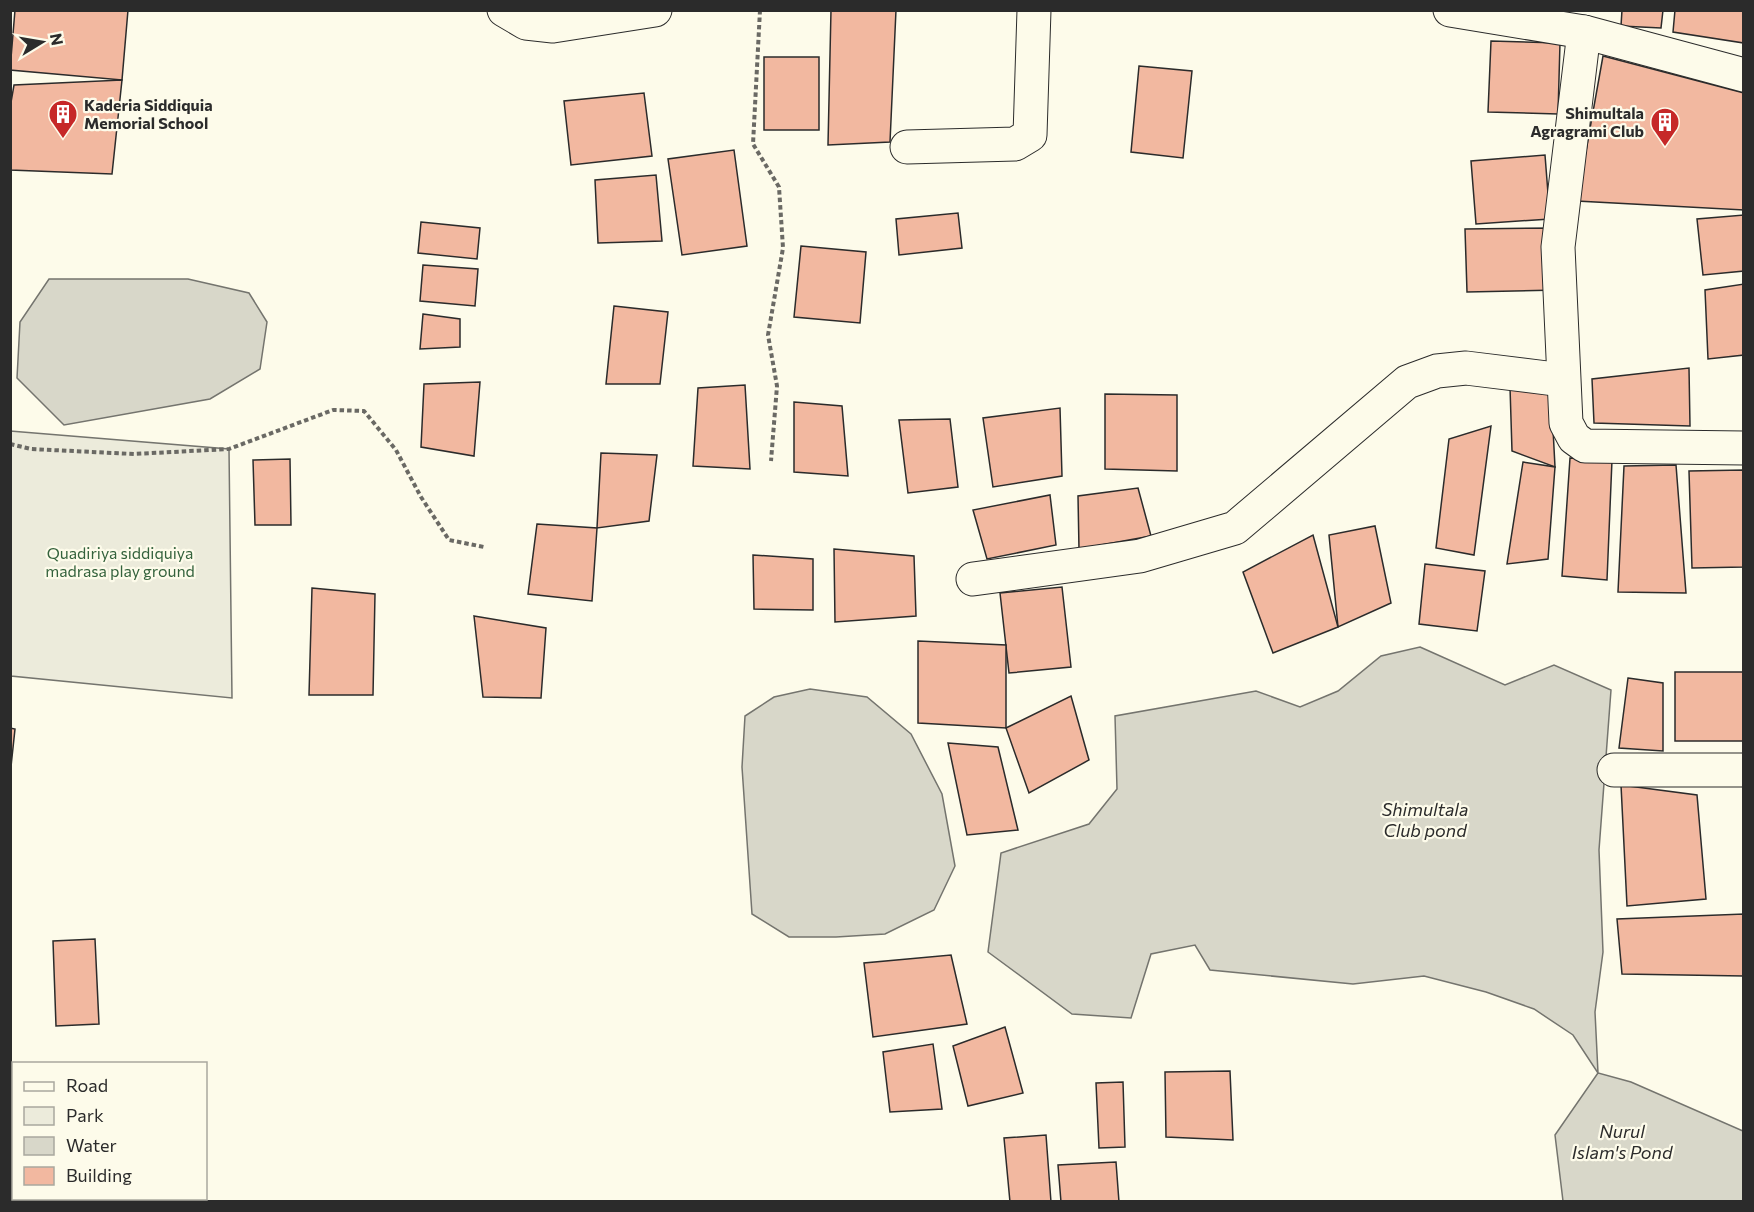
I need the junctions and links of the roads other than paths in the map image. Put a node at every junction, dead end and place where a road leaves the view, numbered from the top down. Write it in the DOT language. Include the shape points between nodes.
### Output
graph roads {
  1 [pos="504,10"];
  2 [pos="655,10"];
  3 [pos="1034,10"];
  4 [pos="1450,10"];
  5 [pos="1584,32"];
  6 [pos="1743,75"];
  7 [pos="907,147"];
  8 [pos="1563,380"];
  9 [pos="1743,448"];
  10 [pos="973,579"];
  11 [pos="1614,770"];
  12 [pos="1743,770"];
  1 -- 2 [label="street" via="526,23 553,26"];
  3 -- 7 [label="street" via="1030,135 1015,144"];
  4 -- 5 [label="street"];
  5 -- 6 [label="street"];
  5 -- 8 [label="street" via="1558,247"];
  8 -- 9 [label="street" via="1566,423 1574,438 1585,446"];
  8 -- 10 [label="street" via="1466,368 1437,371 1407,382 1234,528 1140,556"];
  11 -- 12 [label="street"];
}
